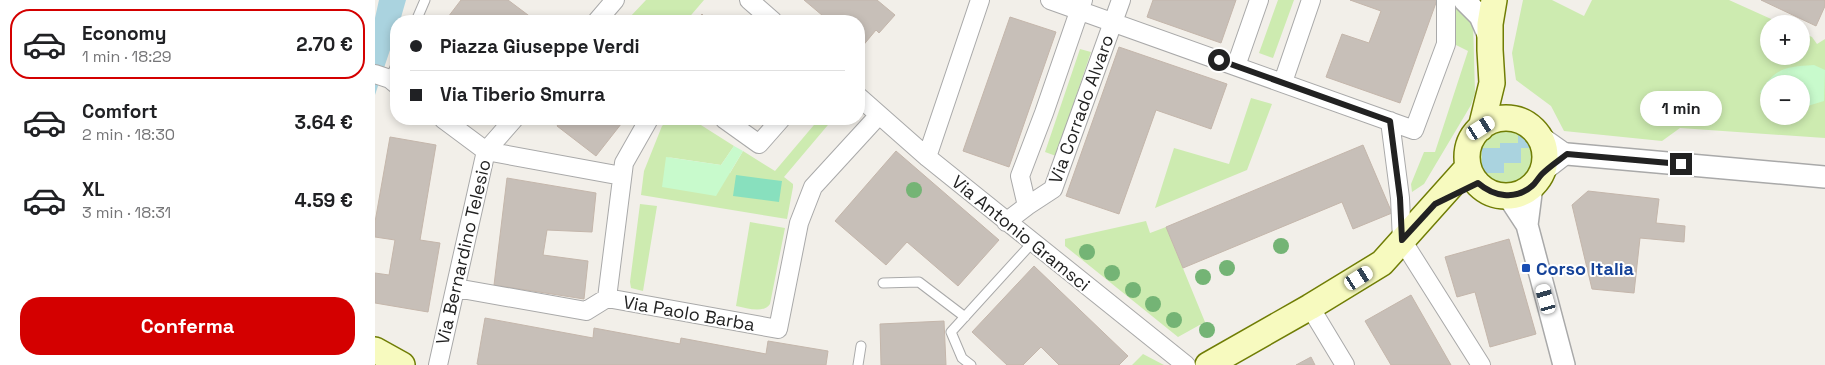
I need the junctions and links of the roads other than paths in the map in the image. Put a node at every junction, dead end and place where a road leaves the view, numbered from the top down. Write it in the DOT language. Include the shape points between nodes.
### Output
graph roads {
  1 [pos="425,0"];
  2 [pos="615,0"];
  3 [pos="749,0"];
  4 [pos="980,0"];
  5 [pos="1050,0"];
  6 [pos="1121,0"];
  7 [pos="1259,0"];
  8 [pos="1311,0"];
  9 [pos="1446,0"];
  10 [pos="1464,0"];
  11 [pos="1494,0"];
  12 [pos="1081,5"];
  13 [pos="419,15"];
  14 [pos="602,15"];
  15 [pos="766,15"];
  16 [pos="1113,22"];
  17 [pos="1490,39"];
  18 [pos="1236,66"];
  19 [pos="1283,82"];
  20 [pos="1492,83"];
  21 [pos="865,102"];
  22 [pos="879,115"];
  23 [pos="1390,121"];
  24 [pos="451,125"];
  25 [pos="509,125"];
  26 [pos="646,125"];
  27 [pos="732,125"];
  28 [pos="776,125"];
  29 [pos="1526,126"];
  30 [pos="1481,128"];
  31 [pos="487,151"];
  32 [pos="1567,154"];
  33 [pos="927,157"];
  34 [pos="1473,175"];
  35 [pos="622,176"];
  36 [pos="1825,176"];
  37 [pos="1536,181"];
  38 [pos="1508,196"];
  39 [pos="1027,206"];
  40 [pos="1007,222"];
  41 [pos="1527,225"];
  42 [pos="1402,240"];
  43 [pos="1032,243"];
  44 [pos="883,283"];
  45 [pos="456,288"];
  46 [pos="607,298"];
  47 [pos="1310,307"];
  48 [pos="965,317"];
  49 [pos="861,346"];
  50 [pos="375,350"];
  51 [pos="400,364"];
  52 [pos="1213,364"];
  53 [pos="438,365"];
  54 [pos="858,365"];
  55 [pos="971,365"];
  56 [pos="1186,365"];
  57 [pos="1345,365"];
  58 [pos="1481,365"];
  59 [pos="1564,365"];
  1 -- 13 [label="lane"];
  2 -- 14 [label="street"];
  3 -- 15 [label="street"];
  4 -- 33 [label="street"];
  5 -- 12 [label="street"];
  6 -- 16 [label="street, Via Corrado Alvaro"];
  7 -- 18 [label="street"];
  8 -- 19 [label="street"];
  9 -- 23 [label="street" via="1446,44 1414,130"];
  10 -- 17 [label="street" via="1480,16"];
  11 -- 17 [label="main road"];
  12 -- 16 [label="street"];
  12 -- 39 [label="street, Via Corrado Alvaro" via="1020,176"];
  16 -- 18 [label="street"];
  16 -- 39 [label="street, Via Corrado Alvaro" via="1053,189"];
  17 -- 20 [label="main road"];
  18 -- 19 [label="street"];
  19 -- 23 [label="street"];
  20 -- 29 [label="main road"];
  20 -- 30 [label="main road"];
  21 -- 22 [label="street, Via Antonio Gramsci"];
  22 -- 33 [label="street, Via Antonio Gramsci"];
  22 -- 46 [label="street, Via Paolo Barba" via="813,187 799,223 779,329"];
  23 -- 42 [label="street"];
  24 -- 31 [label="street"];
  25 -- 31 [label="street, Via Bernardino Telesio"];
  26 -- 35 [label="street" via="624,163"];
  27 -- 28 [label="street" via="759,144"];
  29 -- 30 [label="main road" via="1503,119 1491,121"];
  29 -- 32 [label="street"];
  29 -- 37 [label="main road" via="1542,143 1545,152 1545,161"];
  30 -- 34 [label="main road" via="1469,145 1467,156"];
  31 -- 35 [label="street"];
  31 -- 45 [label="street, Via Bernardino Telesio"];
  32 -- 36 [label="street"];
  32 -- 37 [label="street"];
  33 -- 40 [label="street, Via Antonio Gramsci"];
  34 -- 38 [label="main road" via="1486,190"];
  34 -- 42 [label="main road" via="1435,204"];
  35 -- 46 [label="street"];
  37 -- 38 [label="main road" via="1521,193"];
  37 -- 41 [label="street"];
  38 -- 41 [label="street"];
  39 -- 40 [label="street, Via Corrado Alvaro"];
  40 -- 43 [label="street, Via Antonio Gramsci"];
  41 -- 59 [label="street"];
  42 -- 47 [label="main road" via="1382,263"];
  42 -- 58 [label="street"];
  43 -- 48 [label="lane"];
  43 -- 56 [label="street, Via Antonio Gramsci"];
  44 -- 48 [label="lane" via="919,282"];
  45 -- 46 [label="street, Via Paolo Barba" via="585,311"];
  45 -- 53 [label="street, Via Bernardino Telesio"];
  47 -- 52 [label="main road"];
  47 -- 57 [label="street"];
  48 -- 55 [label="lane" via="951,332 962,358"];
  49 -- 54 [label="lane"];
  50 -- 51 [label="main road"];
}
